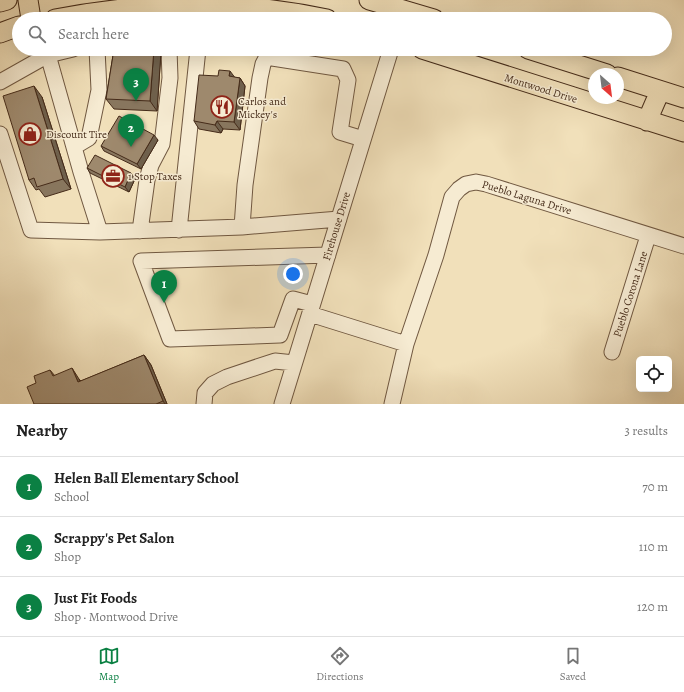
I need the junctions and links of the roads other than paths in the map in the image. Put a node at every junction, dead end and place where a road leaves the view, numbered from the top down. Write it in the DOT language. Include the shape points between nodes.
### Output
graph roads {
  1 [pos="7,0"];
  2 [pos="28,0"];
  3 [pos="369,0"];
  4 [pos="0,2"];
  5 [pos="403,9"];
  6 [pos="30,12"];
  7 [pos="94,12"];
  8 [pos="169,12"];
  9 [pos="200,12"];
  10 [pos="271,12"];
  11 [pos="12,29"];
  12 [pos="0,33"];
  13 [pos="40,56"];
  14 [pos="47,56"];
  15 [pos="97,56"];
  16 [pos="169,56"];
  17 [pos="197,56"];
  18 [pos="268,56"];
  19 [pos="283,56"];
  20 [pos="389,56"];
  21 [pos="444,56"];
  22 [pos="550,56"];
  23 [pos="588,68"];
  24 [pos="624,80"];
  25 [pos="0,82"];
  26 [pos="660,91"];
  27 [pos="684,98"];
  28 [pos="647,121"];
  29 [pos="684,132"];
  30 [pos="0,134"];
  31 [pos="363,139"];
  32 [pos="74,147"];
  33 [pos="338,219"];
  34 [pos="242,227"];
  35 [pos="179,230"];
  36 [pos="140,231"];
  37 [pos="100,232"];
  38 [pos="648,236"];
  39 [pos="684,246"];
  40 [pos="328,255"];
  41 [pos="311,309"];
  42 [pos="406,344"];
  43 [pos="612,352"];
  44 [pos="294,364"];
  45 [pos="204,404"];
  46 [pos="282,404"];
  47 [pos="392,404"];
  1 -- 4 [label="main road"];
  2 -- 6 [label="main road"];
  3 -- 5 [label="main road"];
  7 -- 8 [label="main road"];
  8 -- 9 [label="main road"];
  9 -- 10 [label="main road" via="238,5"];
  11 -- 12 [label="main road"];
  13 -- 25 [label="street"];
  14 -- 32 [label="street"];
  15 -- 32 [label="street" via="99,90 89,138"];
  16 -- 36 [label="street" via="170,78 162,144 147,180"];
  17 -- 35 [label="street"];
  18 -- 34 [label="street" via="260,78"];
  19 -- 31 [label="street" via="343,69 348,80 340,132"];
  20 -- 31 [label="street, Firehouse Drive"];
  21 -- 28 [label="main road, Montwood Drive"];
  22 -- 23 [label="main road"];
  24 -- 26 [label="main road"];
  26 -- 27 [label="main road"];
  26 -- 28 [label="main road"];
  28 -- 29 [label="main road, Montwood Drive"];
  30 -- 37 [label="street" via="30,230"];
  31 -- 33 [label="street, Firehouse Drive"];
  32 -- 37 [label="street"];
  33 -- 34 [label="street"];
  33 -- 40 [label="street, Firehouse Drive"];
  34 -- 35 [label="street"];
  35 -- 36 [label="street"];
  36 -- 37 [label="street"];
  38 -- 39 [label="street, Pueblo Laguna Drive"];
  38 -- 42 [label="street, Pueblo Laguna Drive" via="486,184 466,184 452,197 436,255"];
  38 -- 43 [label="street, Pueblo Corona Lane"];
  40 -- 41 [label="street, Firehouse Drive"];
  40 -- 41 [label="street" via="141,261 170,339 280,335 293,299"];
  41 -- 42 [label="street"];
  41 -- 44 [label="street, Firehouse Drive"];
  42 -- 47 [label="street, Pueblo Laguna Drive"];
  44 -- 45 [label="street" via="275,361 227,377 213,384 205,393"];
  44 -- 46 [label="street, Firehouse Drive"];
}
